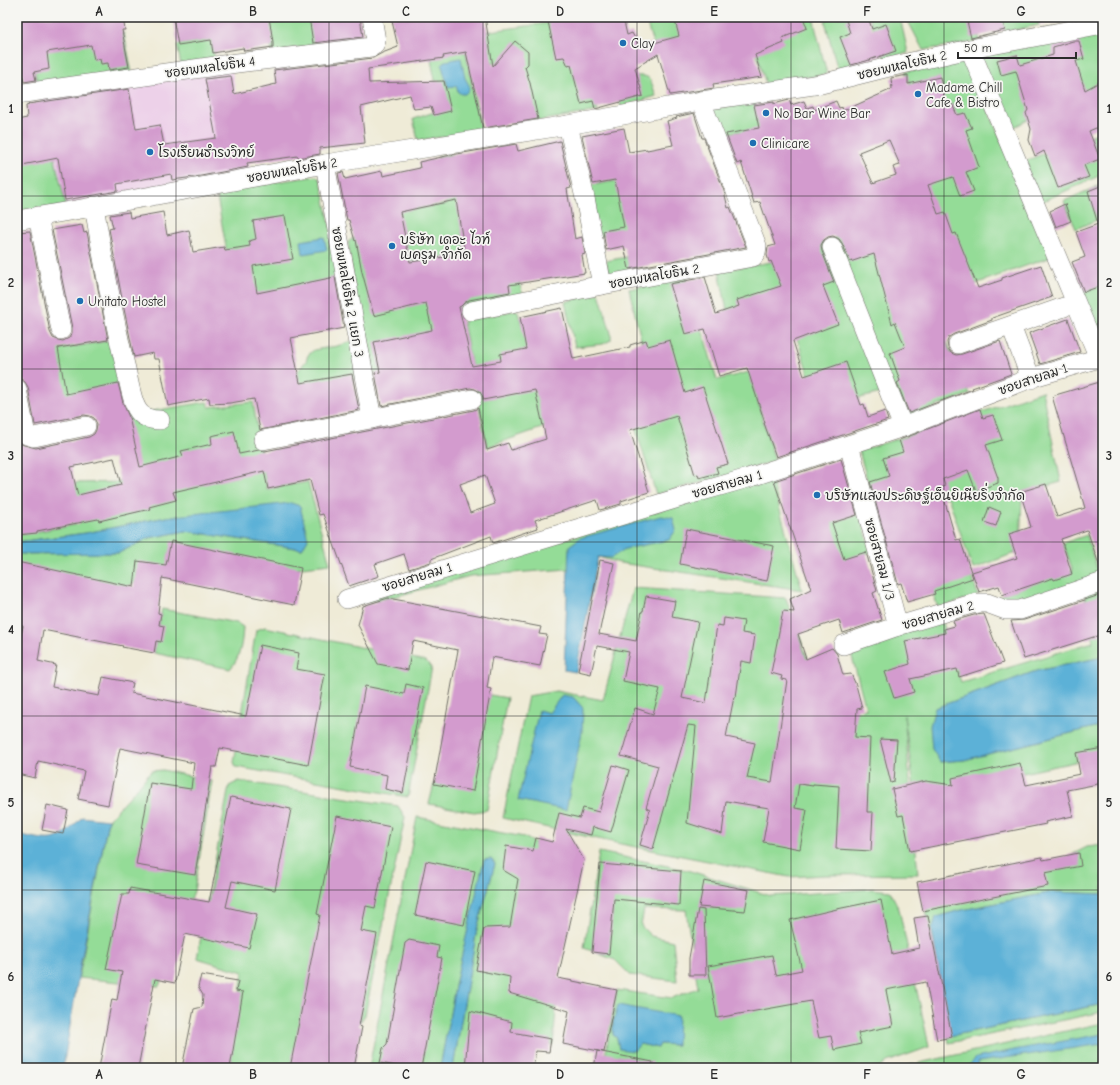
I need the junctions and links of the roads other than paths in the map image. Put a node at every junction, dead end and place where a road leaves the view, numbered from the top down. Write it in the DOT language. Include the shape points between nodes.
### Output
graph roads {
  1 [pos="372,17"];
  2 [pos="1103,24"];
  3 [pos="970,49"];
  4 [pos="17,94"];
  5 [pos="701,101"];
  6 [pos="568,124"];
  7 [pos="325,164"];
  8 [pos="94,206"];
  9 [pos="38,216"];
  10 [pos="17,220"];
  11 [pos="832,247"];
  12 [pos="602,285"];
  13 [pos="1064,307"];
  14 [pos="471,311"];
  15 [pos="1011,326"];
  16 [pos="61,330"];
  17 [pos="958,344"];
  18 [pos="1101,357"];
  19 [pos="1031,379"];
  20 [pos="17,390"];
  21 [pos="472,399"];
  22 [pos="372,419"];
  23 [pos="160,420"];
  24 [pos="86,426"];
  25 [pos="903,427"];
  26 [pos="264,440"];
  27 [pos="849,446"];
  28 [pos="1103,582"];
  29 [pos="347,598"];
  30 [pos="898,626"];
  31 [pos="843,645"];
  1 -- 4 [label="street, ซอยพหลโยธิน 4" via="376,41 372,47 237,62"];
  2 -- 3 [label="street, ซอยพหลโยธิน 2"];
  3 -- 5 [label="street, ซอยพหลโยธิน 2" via="821,84"];
  3 -- 18 [label="street"];
  5 -- 6 [label="street, ซอยพหลโยธิน 2"];
  5 -- 12 [label="street, ซอยพหลโยธิน 2" via="756,246 756,253 753,258"];
  6 -- 7 [label="street, ซอยพหลโยธิน 2"];
  6 -- 12 [label="street, ซอยพหลโยธิน 2"];
  7 -- 8 [label="street, ซอยพหลโยธิน 2"];
  7 -- 22 [label="street, ซอยพหลโยธิน 2 แยก 3"];
  8 -- 9 [label="street, ซอยพหลโยธิน 2"];
  8 -- 23 [label="street" via="115,327 132,395 137,409 143,416 150,420"];
  9 -- 10 [label="street, ซอยพหลโยธิน 2"];
  9 -- 16 [label="street"];
  11 -- 25 [label="street"];
  12 -- 14 [label="street, ซอยพหลโยธิน 2"];
  13 -- 15 [label="street"];
  15 -- 17 [label="street"];
  15 -- 19 [label="street"];
  18 -- 19 [label="street, ซอยสายลม 1"];
  19 -- 25 [label="street, ซอยสายลม 1"];
  20 -- 24 [label="street" via="27,435 34,437"];
  21 -- 22 [label="street"];
  22 -- 26 [label="street"];
  25 -- 27 [label="street, ซอยสายลม 1"];
  27 -- 29 [label="street, ซอยสายลม 1"];
  27 -- 30 [label="street, ซอยสายลม 1/3"];
  28 -- 30 [label="street, ซอยสายลม 2" via="1020,610 972,604"];
  30 -- 31 [label="street, ซอยสายลม 2"];
}
